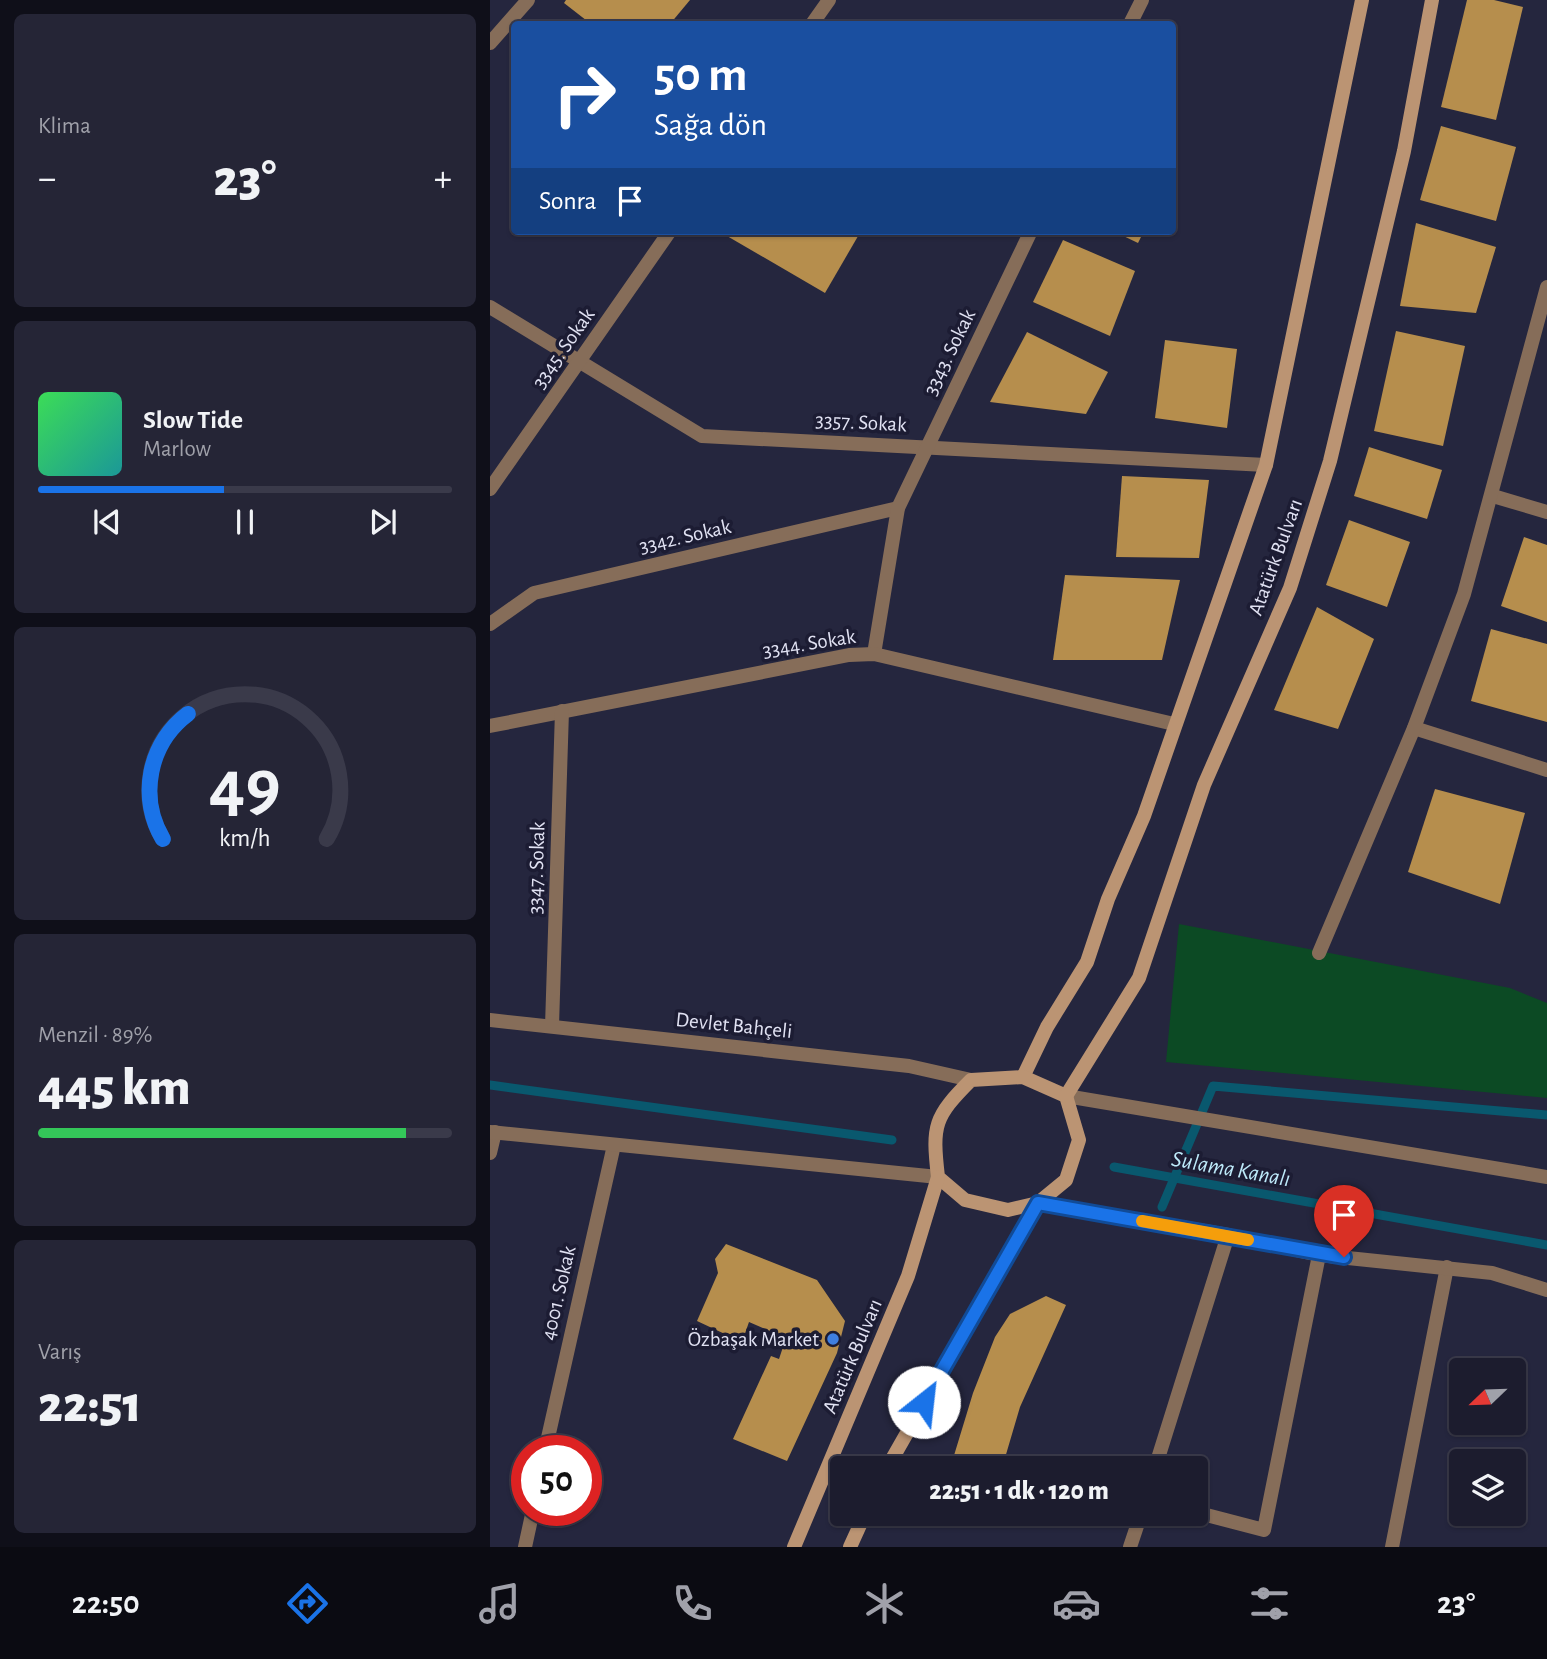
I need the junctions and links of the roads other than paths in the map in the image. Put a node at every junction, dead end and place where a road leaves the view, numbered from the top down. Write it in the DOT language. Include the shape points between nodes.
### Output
graph roads {
  1 [pos="528,0"];
  2 [pos="829,0"];
  3 [pos="1142,0"];
  4 [pos="1362,0"];
  5 [pos="1432,0"];
  6 [pos="814,21"];
  7 [pos="1132,21"];
  8 [pos="490,43"];
  9 [pos="667,235"];
  10 [pos="1029,235"];
  11 [pos="1547,287"];
  12 [pos="490,307"];
  13 [pos="581,360"];
  14 [pos="928,446"];
  15 [pos="1266,466"];
  16 [pos="490,489"];
  17 [pos="1493,496"];
  18 [pos="898,508"];
  19 [pos="1547,512"];
  20 [pos="490,624"];
  21 [pos="874,654"];
  22 [pos="562,711"];
  23 [pos="1174,724"];
  24 [pos="490,726"];
  25 [pos="1414,728"];
  26 [pos="1547,770"];
  27 [pos="1319,953"];
  28 [pos="490,1020"];
  29 [pos="552,1026"];
  30 [pos="1023,1077"];
  31 [pos="971,1080"];
  32 [pos="1066,1096"];
  33 [pos="492,1132"];
  34 [pos="614,1145"];
  35 [pos="490,1153"];
  36 [pos="938,1177"];
  37 [pos="1547,1177"];
  38 [pos="1038,1203"];
  39 [pos="1228,1235"];
  40 [pos="1319,1255"];
  41 [pos="1447,1267"];
  42 [pos="1547,1290"];
  43 [pos="549,1435"];
  44 [pos="894,1456"];
  45 [pos="1159,1456"];
  46 [pos="1208,1516"];
  47 [pos="530,1526"];
  48 [pos="860,1526"];
  49 [pos="1137,1526"];
  50 [pos="525,1547"];
  51 [pos="794,1547"];
  52 [pos="850,1547"];
  53 [pos="1130,1547"];
  54 [pos="1392,1547"];
  1 -- 8 [label="street"];
  2 -- 6 [label="street"];
  3 -- 7 [label="street"];
  4 -- 15 [label="main road, Atatürk Bulvarı"];
  5 -- 32 [label="main road, Atatürk Bulvarı" via="1404,151 1330,461 1290,588 1205,785 1139,978"];
  9 -- 13 [label="street, 3345. Sokak"];
  10 -- 14 [label="street, 3343. Sokak"];
  11 -- 17 [label="street"];
  12 -- 13 [label="street, 3357. Sokak"];
  13 -- 14 [label="street, 3357. Sokak" via="702,436"];
  13 -- 16 [label="street, 3345. Sokak"];
  14 -- 15 [label="street, 3357. Sokak"];
  14 -- 18 [label="street, 3343. Sokak"];
  15 -- 23 [label="main road, Atatürk Bulvarı"];
  17 -- 19 [label="street"];
  17 -- 25 [label="street" via="1464,594"];
  18 -- 20 [label="street, 3342. Sokak" via="534,593"];
  18 -- 21 [label="street, 3343. Sokak"];
  21 -- 22 [label="street, 3344. Sokak" via="836,657"];
  21 -- 23 [label="street, 3344. Sokak"];
  22 -- 24 [label="street, 3344. Sokak"];
  22 -- 29 [label="street, 3347. Sokak"];
  23 -- 30 [label="main road, Atatürk Bulvarı" via="1087,962"];
  25 -- 26 [label="street"];
  25 -- 27 [label="street"];
  28 -- 29 [label="street, Devlet Bahçeli"];
  29 -- 31 [label="street, Devlet Bahçeli" via="909,1066"];
  30 -- 31 [label="main road"];
  30 -- 32 [label="main road"];
  31 -- 36 [label="main road" via="946,1104 934,1137"];
  32 -- 37 [label="street"];
  32 -- 38 [label="main road" via="1079,1140 1066,1180"];
  33 -- 34 [label="street"];
  33 -- 35 [label="street"];
  34 -- 36 [label="street"];
  34 -- 43 [label="street, 4001. Sokak"];
  36 -- 38 [label="main road" via="965,1200 1008,1210"];
  36 -- 51 [label="main road, Atatürk Bulvarı" via="908,1276"];
  38 -- 39 [label="street"];
  38 -- 44 [label="main road"];
  39 -- 40 [label="street"];
  39 -- 45 [label="street"];
  40 -- 41 [label="street"];
  40 -- 46 [label="street" via="1264,1530"];
  41 -- 42 [label="street" via="1492,1273"];
  41 -- 54 [label="street"];
  47 -- 50 [label="street"];
  48 -- 52 [label="main road"];
  49 -- 53 [label="street"];
}
